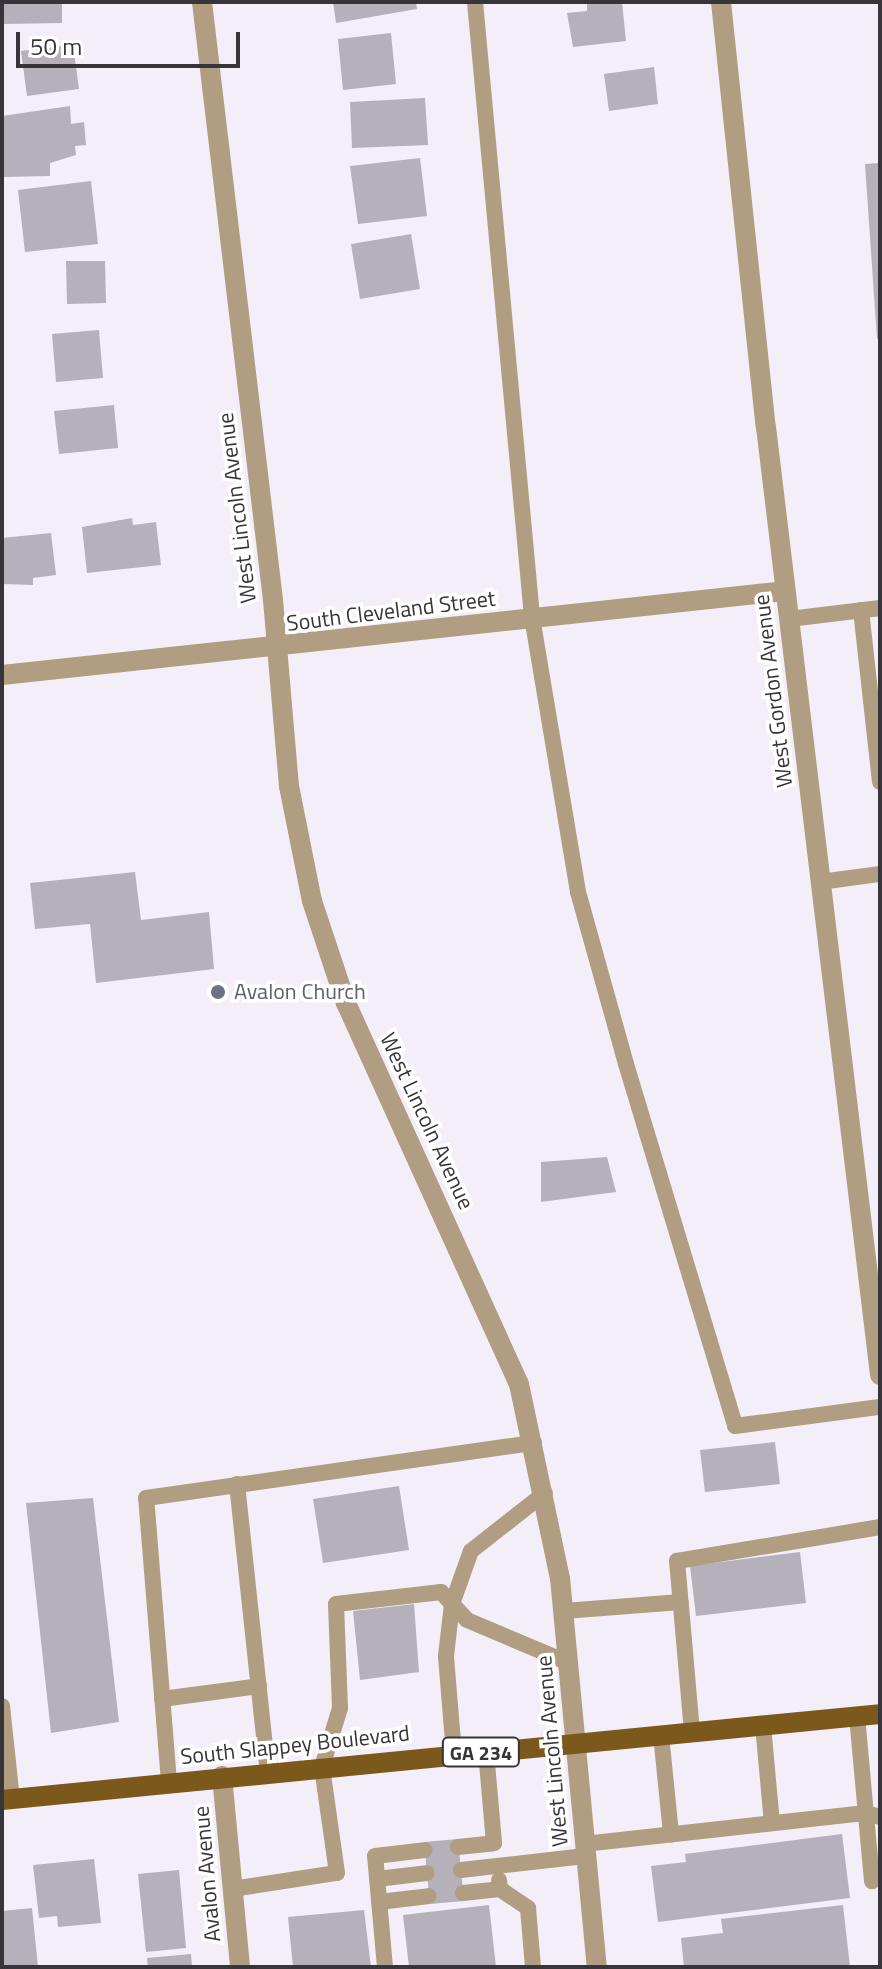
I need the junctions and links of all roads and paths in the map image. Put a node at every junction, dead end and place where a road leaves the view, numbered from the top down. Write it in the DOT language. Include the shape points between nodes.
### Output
graph roads {
  1 [pos="202,2"];
  2 [pos="475,2"];
  3 [pos="721,2"];
  4 [pos="786,591"];
  5 [pos="880,608"];
  6 [pos="861,610"];
  7 [pos="532,617"];
  8 [pos="789,619"];
  9 [pos="274,650"];
  10 [pos="2,675"];
  11 [pos="880,782"];
  12 [pos="880,874"];
  13 [pos="820,882"];
  14 [pos="880,1375"];
  15 [pos="880,1407"];
  16 [pos="534,1443"];
  17 [pos="237,1484"];
  18 [pos="545,1493"];
  19 [pos="880,1527"];
  20 [pos="681,1602"];
  21 [pos="452,1604"];
  22 [pos="564,1611"];
  23 [pos="569,1663"];
  24 [pos="259,1686"];
  25 [pos="162,1699"];
  26 [pos="2,1706"];
  27 [pos="880,1714"];
  28 [pos="857,1716"];
  29 [pos="763,1725"];
  30 [pos="692,1732"];
  31 [pos="661,1735"];
  32 [pos="577,1743"];
  33 [pos="486,1751"];
  34 [pos="454,1754"];
  35 [pos="322,1767"];
  36 [pos="268,1772"];
  37 [pos="222,1776"];
  38 [pos="169,1782"];
  39 [pos="7,1800"];
  40 [pos="873,1815"];
  41 [pos="772,1823"];
  42 [pos="671,1834"];
  43 [pos="494,1843"];
  44 [pos="458,1847"];
  45 [pos="425,1850"];
  46 [pos="585,1850"];
  47 [pos="497,1865"];
  48 [pos="461,1870"];
  49 [pos="427,1873"];
  50 [pos="377,1879"];
  51 [pos="872,1881"];
  52 [pos="232,1889"];
  53 [pos="500,1889"];
  54 [pos="463,1893"];
  55 [pos="429,1896"];
  56 [pos="379,1902"];
  57 [pos="240,1967"];
  58 [pos="385,1967"];
  59 [pos="533,1967"];
  60 [pos="597,1967"];
  1 -- 9 [label="street, West Lincoln Avenue" via="273,600"];
  2 -- 7 [label="lane"];
  3 -- 4 [label="street, West Gordon Avenue"];
  4 -- 7 [label="street, South Cleveland Street"];
  4 -- 8 [label="street, West Gordon Avenue"];
  5 -- 6 [label="lane"];
  6 -- 8 [label="lane"];
  6 -- 11 [label="lane"];
  7 -- 9 [label="street, South Cleveland Street"];
  7 -- 15 [label="lane" via="578,892 735,1426"];
  8 -- 13 [label="street, West Gordon Avenue"];
  9 -- 10 [label="street, South Cleveland Street"];
  9 -- 16 [label="street, West Lincoln Avenue" via="289,786 312,901 346,1003 519,1384"];
  12 -- 13 [label="lane"];
  13 -- 14 [label="street, West Gordon Avenue"];
  16 -- 17 [label="lane"];
  16 -- 18 [label="street, West Lincoln Avenue"];
  17 -- 24 [label="lane"];
  17 -- 25 [label="lane" via="146,1498"];
  18 -- 21 [label="lane" via="471,1551"];
  18 -- 22 [label="street, West Lincoln Avenue"];
  19 -- 20 [label="lane" via="677,1561"];
  20 -- 22 [label="lane"];
  20 -- 30 [label="lane"];
  21 -- 23 [label="lane" via="480,1627"];
  21 -- 34 [label="lane" via="446,1656"];
  21 -- 35 [label="lane" via="441,1592 336,1604 340,1708"];
  22 -- 23 [label="street, West Lincoln Avenue"];
  23 -- 32 [label="street, West Lincoln Avenue"];
  24 -- 25 [label="lane"];
  24 -- 36 [label="lane"];
  25 -- 38 [label="lane"];
  26 -- 39 [label="lane"];
  27 -- 28 [label="main road, South Slappey Boulevard / GA 234"];
  28 -- 29 [label="main road, South Slappey Boulevard / GA 234"];
  28 -- 40 [label="lane"];
  29 -- 30 [label="main road, South Slappey Boulevard / GA 234"];
  29 -- 41 [label="lane"];
  30 -- 31 [label="main road, South Slappey Boulevard / GA 234"];
  31 -- 32 [label="main road, South Slappey Boulevard / GA 234"];
  31 -- 42 [label="lane"];
  32 -- 33 [label="main road, South Slappey Boulevard / GA 234"];
  32 -- 46 [label="street, West Lincoln Avenue"];
  33 -- 34 [label="main road, South Slappey Boulevard / GA 234"];
  33 -- 43 [label="lane"];
  34 -- 35 [label="main road, South Slappey Boulevard / GA 234"];
  35 -- 36 [label="main road, South Slappey Boulevard / GA 234"];
  35 -- 52 [label="lane" via="337,1873"];
  36 -- 37 [label="main road, South Slappey Boulevard / GA 234"];
  37 -- 38 [label="main road, South Slappey Boulevard / GA 234"];
  37 -- 52 [label="street, Avalon Avenue"];
  38 -- 39 [label="main road, South Slappey Boulevard / GA 234"];
  40 -- 41 [label="lane"];
  40 -- 51 [label="lane"];
  41 -- 42 [label="lane"];
  42 -- 46 [label="lane"];
  43 -- 44 [label="lane"];
  43 -- 47 [label="lane"];
  45 -- 50 [label="lane" via="375,1856"];
  46 -- 47 [label="lane"];
  46 -- 60 [label="street, West Lincoln Avenue"];
  47 -- 48 [label="lane"];
  47 -- 53 [label="lane"];
  49 -- 50 [label="lane"];
  50 -- 56 [label="lane"];
  52 -- 57 [label="street, Avalon Avenue"];
  53 -- 54 [label="lane"];
  53 -- 59 [label="lane" via="528,1908"];
  55 -- 56 [label="lane"];
  56 -- 58 [label="lane"];
}
